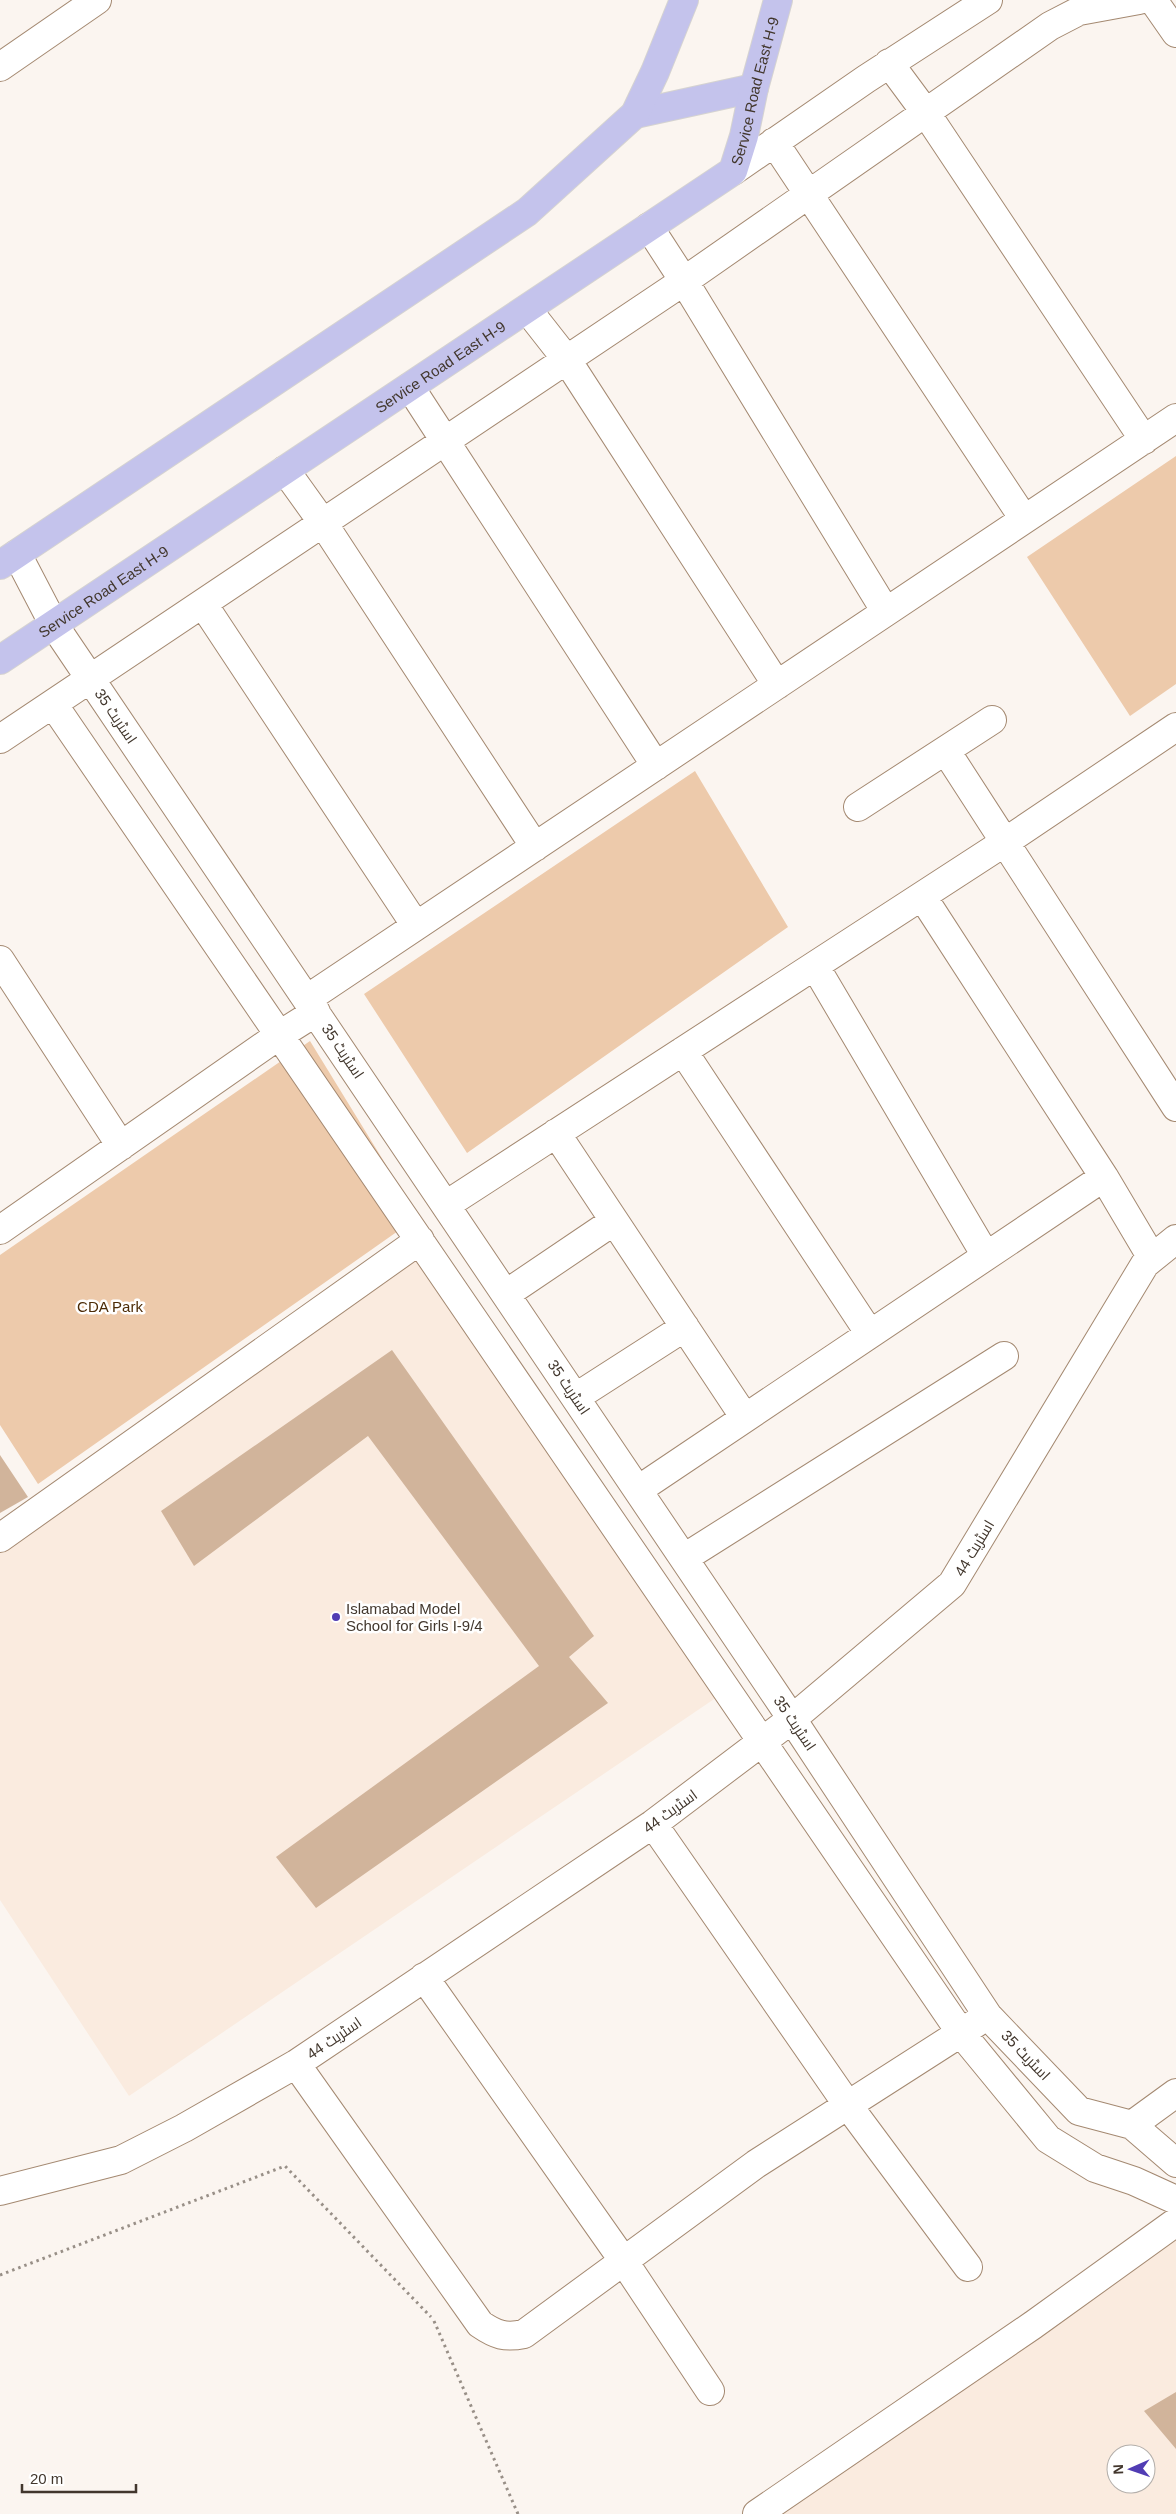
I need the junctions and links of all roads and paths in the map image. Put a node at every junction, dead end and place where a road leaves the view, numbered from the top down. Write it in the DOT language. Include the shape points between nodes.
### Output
graph roads {
  1 [pos="98,0"];
  2 [pos="684,0"];
  3 [pos="778,0"];
  4 [pos="988,0"];
  5 [pos="1138,0"];
  6 [pos="1152,0"];
  7 [pos="1176,33"];
  8 [pos="889,63"];
  9 [pos="0,67"];
  10 [pos="754,88"];
  11 [pos="926,113"];
  12 [pos="635,114"];
  13 [pos="774,142"];
  14 [pos="733,171"];
  15 [pos="808,195"];
  16 [pos="649,227"];
  17 [pos="684,281"];
  18 [pos="528,308"];
  19 [pos="566,360"];
  20 [pos="410,387"];
  21 [pos="1176,418"];
  22 [pos="1144,440"];
  23 [pos="446,441"];
  24 [pos="286,470"];
  25 [pos="1024,519"];
  26 [pos="323,523"];
  27 [pos="9,560"];
  28 [pos="203,604"];
  29 [pos="886,612"];
  30 [pos="54,625"];
  31 [pos="0,660"];
  32 [pos="91,679"];
  33 [pos="777,685"];
  34 [pos="53,704"];
  35 [pos="992,720"];
  36 [pos="1176,727"];
  37 [pos="0,739"];
  38 [pos="946,751"];
  39 [pos="656,766"];
  40 [pos="858,807"];
  41 [pos="1005,842"];
  42 [pos="535,847"];
  43 [pos="922,896"];
  44 [pos="416,926"];
  45 [pos="0,960"];
  46 [pos="815,966"];
  47 [pos="312,1005"];
  48 [pos="278,1036"];
  49 [pos="683,1051"];
  50 [pos="1176,1107"];
  51 [pos="556,1133"];
  52 [pos="121,1146"];
  53 [pos="1104,1177"];
  54 [pos="446,1205"];
  55 [pos="614,1220"];
  56 [pos="1,1227"];
  57 [pos="1176,1239"];
  58 [pos="420,1240"];
  59 [pos="986,1256"];
  60 [pos="1152,1258"];
  61 [pos="506,1294"];
  62 [pos="685,1327"];
  63 [pos="870,1334"];
  64 [pos="1004,1356"];
  65 [pos="576,1397"];
  66 [pos="745,1418"];
  67 [pos="638,1490"];
  68 [pos="0,1538"];
  69 [pos="684,1558"];
  70 [pos="792,1719"];
  71 [pos="762,1742"];
  72 [pos="653,1824"];
  73 [pos="424,1977"];
  74 [pos="988,2016"];
  75 [pos="961,2033"];
  76 [pos="296,2064"];
  77 [pos="1176,2093"];
  78 [pos="847,2104"];
  79 [pos="1132,2125"];
  80 [pos="1176,2163"];
  81 [pos="0,2190"];
  82 [pos="1176,2200"];
  83 [pos="1176,2222"];
  84 [pos="623,2260"];
  85 [pos="968,2268"];
  86 [pos="0,2275"];
  87 [pos="710,2391"];
  88 [pos="518,2514"];
  89 [pos="757,2514"];
  1 -- 9 [label="street"];
  2 -- 12 [label="main road"];
  3 -- 10 [label="main road, Service Road East H-9"];
  4 -- 8 [label="street"];
  5 -- 11 [label="street" via="1079,11 1050,26"];
  6 -- 7 [label="street"];
  8 -- 11 [label="street"];
  8 -- 13 [label="street"];
  10 -- 12 [label="main road"];
  10 -- 14 [label="main road, Service Road East H-9"];
  11 -- 15 [label="street"];
  11 -- 22 [label="street"];
  12 -- 27 [label="main road" via="527,212"];
  13 -- 14 [label="street"];
  13 -- 15 [label="street"];
  14 -- 16 [label="main road, Service Road East H-9"];
  15 -- 17 [label="street"];
  15 -- 25 [label="street"];
  16 -- 17 [label="street"];
  16 -- 18 [label="main road, Service Road East H-9"];
  17 -- 19 [label="street"];
  17 -- 29 [label="street"];
  18 -- 19 [label="street"];
  18 -- 20 [label="main road, Service Road East H-9"];
  19 -- 23 [label="street"];
  19 -- 33 [label="street"];
  20 -- 23 [label="street"];
  20 -- 24 [label="main road, Service Road East H-9"];
  21 -- 22 [label="street"];
  22 -- 25 [label="street"];
  23 -- 26 [label="street"];
  23 -- 39 [label="street"];
  24 -- 26 [label="street"];
  24 -- 30 [label="main road, Service Road East H-9"];
  25 -- 29 [label="street"];
  26 -- 28 [label="street"];
  26 -- 42 [label="street"];
  27 -- 30 [label="street, اسٹریٹ 35"];
  28 -- 32 [label="street"];
  28 -- 44 [label="street"];
  29 -- 33 [label="street"];
  30 -- 31 [label="main road, Service Road East H-9"];
  30 -- 32 [label="street, اسٹریٹ 35"];
  32 -- 34 [label="street"];
  32 -- 47 [label="street, اسٹریٹ 35"];
  33 -- 39 [label="street"];
  34 -- 37 [label="street"];
  34 -- 48 [label="street"];
  35 -- 38 [label="street"];
  36 -- 41 [label="street"];
  38 -- 40 [label="street"];
  38 -- 41 [label="street"];
  39 -- 42 [label="street"];
  41 -- 43 [label="street"];
  41 -- 50 [label="street"];
  42 -- 44 [label="street"];
  43 -- 46 [label="street"];
  43 -- 53 [label="street"];
  44 -- 47 [label="street"];
  45 -- 52 [label="street"];
  46 -- 49 [label="street"];
  46 -- 59 [label="street"];
  47 -- 48 [label="street"];
  47 -- 54 [label="street, اسٹریٹ 35"];
  48 -- 52 [label="street"];
  48 -- 58 [label="street"];
  49 -- 51 [label="street"];
  49 -- 63 [label="street"];
  51 -- 54 [label="street"];
  51 -- 55 [label="street"];
  52 -- 56 [label="street"];
  53 -- 59 [label="street"];
  53 -- 60 [label="street"];
  54 -- 61 [label="street, اسٹریٹ 35"];
  55 -- 61 [label="street"];
  55 -- 62 [label="street"];
  57 -- 60 [label="street, اسٹریٹ 44"];
  58 -- 68 [label="street"];
  58 -- 71 [label="street"];
  59 -- 63 [label="street"];
  60 -- 70 [label="street, اسٹریٹ 44" via="1145,1264 952,1584"];
  61 -- 65 [label="street, اسٹریٹ 35"];
  62 -- 65 [label="street"];
  62 -- 66 [label="street"];
  63 -- 66 [label="street"];
  64 -- 69 [label="street"];
  65 -- 67 [label="street, اسٹریٹ 35"];
  66 -- 67 [label="street"];
  67 -- 69 [label="street, اسٹریٹ 35"];
  69 -- 70 [label="street, اسٹریٹ 35"];
  70 -- 71 [label="street, اسٹریٹ 44"];
  70 -- 74 [label="street, اسٹریٹ 35"];
  71 -- 72 [label="street, اسٹریٹ 44"];
  71 -- 75 [label="street"];
  72 -- 73 [label="street, اسٹریٹ 44"];
  72 -- 78 [label="street"];
  73 -- 76 [label="street, اسٹریٹ 44"];
  73 -- 84 [label="street"];
  74 -- 75 [label="street"];
  74 -- 79 [label="street, اسٹریٹ 35" via="1079,2111"];
  75 -- 78 [label="street"];
  75 -- 82 [label="street" via="1048,2140 1095,2168"];
  76 -- 81 [label="street, اسٹریٹ 44" via="122,2160"];
  76 -- 84 [label="street" via="480,2324 495,2334 508,2337 524,2334"];
  77 -- 79 [label="street"];
  78 -- 84 [label="street" via="756,2164"];
  78 -- 85 [label="street"];
  79 -- 80 [label="street, اسٹریٹ 35"];
  83 -- 89 [label="street" via="1032,2326"];
  84 -- 87 [label="street"];
  86 -- 88 [label="path" via="285,2166 433,2319"];
}
